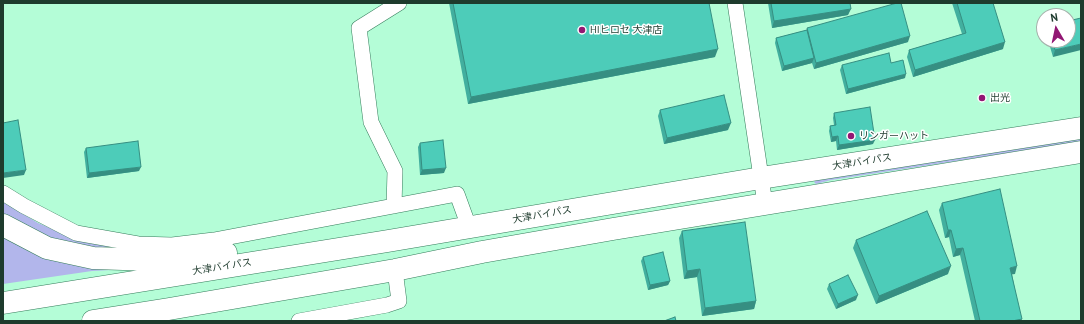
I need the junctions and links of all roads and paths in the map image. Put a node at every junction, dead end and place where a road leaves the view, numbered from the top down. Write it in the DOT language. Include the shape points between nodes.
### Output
graph roads {
  1 [pos="399,3"];
  2 [pos="735,3"];
  3 [pos="1081,128"];
  4 [pos="1081,152"];
  5 [pos="761,178"];
  6 [pos="3,193"];
  7 [pos="765,204"];
  8 [pos="394,206"];
  9 [pos="3,225"];
  10 [pos="469,227"];
  11 [pos="388,241"];
  12 [pos="395,270"];
  13 [pos="150,279"];
  14 [pos="3,303"];
  15 [pos="170,315"];
  16 [pos="144,317"];
  17 [pos="93,321"];
  18 [pos="298,321"];
  1 -- 8 [label="street" via="359,28 371,122 394,170"];
  2 -- 5 [label="street"];
  3 -- 5 [label="highway, 大津バイパス"];
  4 -- 7 [label="highway"];
  5 -- 7 [label="street"];
  5 -- 10 [label="highway, 大津バイパス"];
  6 -- 8 [label="street" via="76,232 138,244 172,245 214,240"];
  7 -- 12 [label="highway" via="490,251"];
  8 -- 10 [label="street" via="457,194"];
  9 -- 11 [label="highway" via="47,248 94,258 154,260 205,255 357,232"];
  10 -- 11 [label="highway, 大津バイパス"];
  11 -- 13 [label="highway, 大津バイパス"];
  12 -- 15 [label="highway"];
  12 -- 18 [label="street" via="400,301"];
  13 -- 14 [label="highway, 大津バイパス"];
  13 -- 15 [label="highway"];
  13 -- 16 [label="highway"];
  15 -- 16 [label="highway"];
  16 -- 17 [label="highway"];
}
